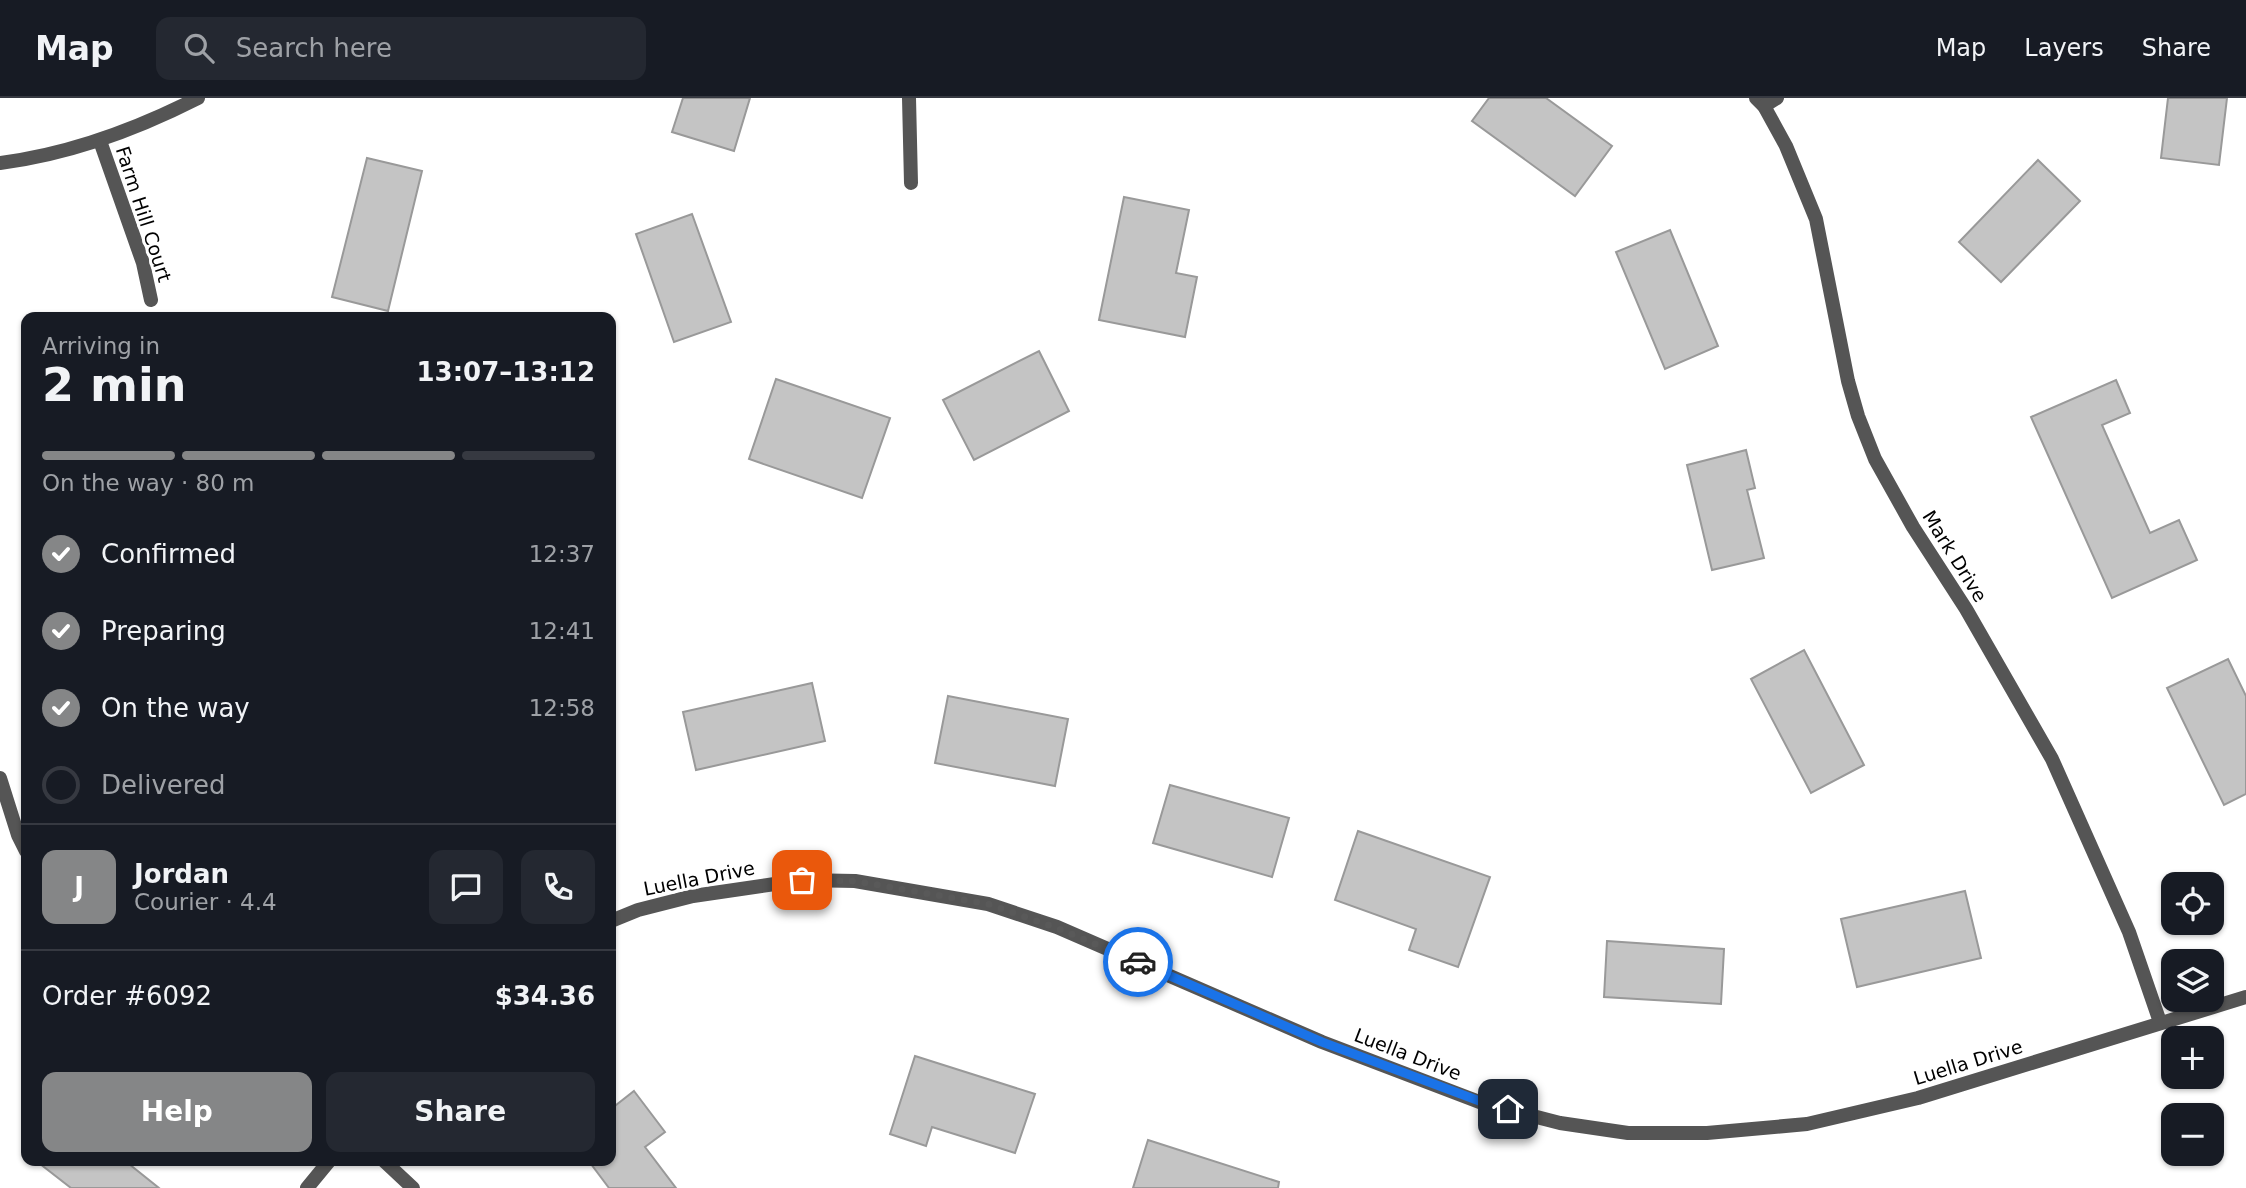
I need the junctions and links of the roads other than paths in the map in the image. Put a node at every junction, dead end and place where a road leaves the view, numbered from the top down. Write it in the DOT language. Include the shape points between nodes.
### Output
graph roads {
  1 [pos="198,98"];
  2 [pos="909,98"];
  3 [pos="1777,98"];
  4 [pos="1760,102"];
  5 [pos="100,141"];
  6 [pos="0,163"];
  7 [pos="911,183"];
  8 [pos="151,300"];
  9 [pos="0,778"];
  10 [pos="21,841"];
  11 [pos="616,918"];
  12 [pos="2246,997"];
  13 [pos="2160,1022"];
  14 [pos="325,1166"];
  15 [pos="389,1166"];
  16 [pos="307,1188"];
  17 [pos="413,1188"];
  1 -- 5 [label="street"];
  2 -- 7 [label="street"];
  3 -- 4 [label="street"];
  4 -- 13 [label="street, Mark Drive" via="1786,146 1816,219 1848,381 1875,459 2052,759 2129,932"];
  5 -- 6 [label="street"];
  5 -- 8 [label="street, Farm Hill Court" via="143,263"];
  9 -- 10 [label="street"];
  11 -- 13 [label="street, Luella Drive" via="693,896 802,880 855,881 988,904 1057,928 1322,1042 1482,1102 1560,1123 1628,1133 1707,1133 1807,1124 1919,1098"];
  12 -- 13 [label="street, Luella Drive"];
  14 -- 16 [label="street"];
  15 -- 17 [label="street"];
}
